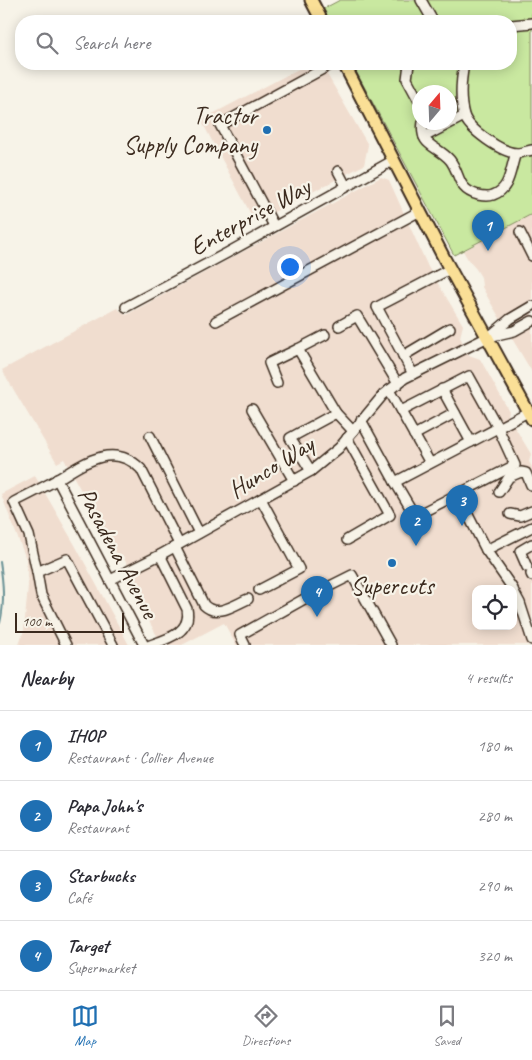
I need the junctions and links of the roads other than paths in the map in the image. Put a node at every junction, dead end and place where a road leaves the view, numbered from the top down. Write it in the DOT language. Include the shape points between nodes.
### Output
graph roads {
  1 [pos="311,0"];
  2 [pos="421,0"];
  3 [pos="319,15"];
  4 [pos="429,15"];
  5 [pos="532,23"];
  6 [pos="517,24"];
  7 [pos="321,70"];
  8 [pos="347,70"];
  9 [pos="408,70"];
  10 [pos="463,70"];
  11 [pos="412,90"];
  12 [pos="464,116"];
  13 [pos="422,130"];
  14 [pos="424,137"];
  15 [pos="532,150"];
  16 [pos="516,153"];
  17 [pos="394,160"];
  18 [pos="338,171"];
  19 [pos="346,186"];
  20 [pos="420,211"];
  21 [pos="274,226"];
  22 [pos="520,232"];
  23 [pos="532,256"];
  24 [pos="448,264"];
  25 [pos="532,306"];
  26 [pos="126,307"];
  27 [pos="216,321"];
  28 [pos="532,321"];
  29 [pos="339,326"];
  30 [pos="450,328"];
  31 [pos="325,334"];
  32 [pos="488,337"];
  33 [pos="298,349"];
  34 [pos="404,356"];
  35 [pos="413,374"];
  36 [pos="277,383"];
  37 [pos="398,384"];
  38 [pos="442,389"];
  39 [pos="389,390"];
  40 [pos="252,409"];
  41 [pos="401,410"];
  42 [pos="455,413"];
  43 [pos="336,414"];
  44 [pos="530,416"];
  45 [pos="361,420"];
  46 [pos="498,428"];
  47 [pos="350,435"];
  48 [pos="414,435"];
  49 [pos="150,436"];
  50 [pos="472,442"];
  51 [pos="430,463"];
  52 [pos="311,471"];
  53 [pos="57,479"];
  54 [pos="294,481"];
  55 [pos="395,482"];
  56 [pos="531,485"];
  57 [pos="499,492"];
  58 [pos="261,499"];
  59 [pos="465,509"];
  60 [pos="532,511"];
  61 [pos="510,514"];
  62 [pos="532,527"];
  63 [pos="199,533"];
  64 [pos="347,540"];
  65 [pos="532,544"];
  66 [pos="177,546"];
  67 [pos="486,550"];
  68 [pos="160,555"];
  69 [pos="37,572"];
  70 [pos="530,573"];
  71 [pos="110,580"];
  72 [pos="510,585"];
  73 [pos="260,590"];
  74 [pos="517,597"];
  75 [pos="248,599"];
  76 [pos="532,640"];
  77 [pos="66,645"];
  78 [pos="112,645"];
  79 [pos="144,645"];
  80 [pos="150,645"];
  81 [pos="245,645"];
  82 [pos="391,645"];
  1 -- 3 [label="main road"];
  2 -- 4 [label="street"];
  5 -- 6 [label="street"];
  7 -- 21 [label="street" via="220,125"];
  8 -- 17 [label="main road"];
  9 -- 11 [label="street" via="407,79"];
  10 -- 12 [label="street"];
  12 -- 14 [label="street"];
  12 -- 16 [label="street" via="493,143"];
  13 -- 14 [label="street"];
  14 -- 16 [label="street" via="449,160 462,186 481,195 493,195 508,183"];
  15 -- 16 [label="street"];
  17 -- 19 [label="street, Enterprise Way"];
  17 -- 20 [label="main road"];
  18 -- 19 [label="street"];
  19 -- 21 [label="street, Enterprise Way"];
  20 -- 24 [label="main road"];
  20 -- 27 [label="street"];
  21 -- 26 [label="street, Enterprise Way"];
  22 -- 23 [label="street"];
  24 -- 32 [label="main road"];
  24 -- 34 [label="street" via="377,307"];
  25 -- 32 [label="street, Hunco Way"];
  28 -- 32 [label="street, Hunco Way" via="514,331"];
  29 -- 37 [label="street" via="358,316"];
  30 -- 34 [label="street"];
  31 -- 33 [label="street"];
  32 -- 35 [label="street, Hunco Way"];
  32 -- 44 [label="main road"];
  33 -- 36 [label="street" via="269,363"];
  33 -- 43 [label="street"];
  34 -- 35 [label="street"];
  35 -- 37 [label="street, Hunco Way"];
  37 -- 39 [label="street, Hunco Way"];
  38 -- 41 [label="street"];
  38 -- 42 [label="street"];
  38 -- 46 [label="street" via="469,376"];
  39 -- 41 [label="street"];
  39 -- 45 [label="street, Hunco Way"];
  40 -- 54 [label="street"];
  41 -- 48 [label="street"];
  42 -- 48 [label="street"];
  42 -- 50 [label="street"];
  43 -- 47 [label="street"];
  43 -- 52 [label="street" via="290,438"];
  44 -- 46 [label="street"];
  45 -- 47 [label="street, Hunco Way"];
  45 -- 55 [label="street"];
  46 -- 50 [label="street"];
  46 -- 55 [label="street" via="515,465 414,516"];
  47 -- 52 [label="street, Hunco Way"];
  47 -- 64 [label="street" via="390,515"];
  48 -- 51 [label="street"];
  49 -- 63 [label="street"];
  50 -- 51 [label="street"];
  51 -- 55 [label="street"];
  52 -- 54 [label="street, Hunco Way"];
  53 -- 66 [label="street" via="97,458 110,455 133,461 141,469"];
  53 -- 69 [label="street" via="14,502 29,535"];
  53 -- 71 [label="street, Pasadena Avenue"];
  54 -- 58 [label="street, Hunco Way"];
  56 -- 57 [label="street" via="526,473 521,472 509,477"];
  58 -- 63 [label="street, Hunco Way"];
  58 -- 73 [label="street" via="299,569"];
  59 -- 67 [label="street"];
  60 -- 61 [label="street" via="520,516"];
  62 -- 67 [label="street"];
  63 -- 66 [label="street, Hunco Way"];
  65 -- 70 [label="street" via="520,551"];
  66 -- 68 [label="street, Hunco Way"];
  66 -- 75 [label="street" via="208,609 222,611"];
  67 -- 72 [label="street"];
  68 -- 71 [label="street, Hunco Way"];
  68 -- 80 [label="street" via="188,616 182,630 169,639"];
  69 -- 77 [label="street" via="41,595"];
  69 -- 78 [label="street" via="67,559"];
  71 -- 79 [label="street, Pasadena Avenue"];
  74 -- 76 [label="street"];
  81 -- 82 [label="street" via="240,635 352,575"];
}
